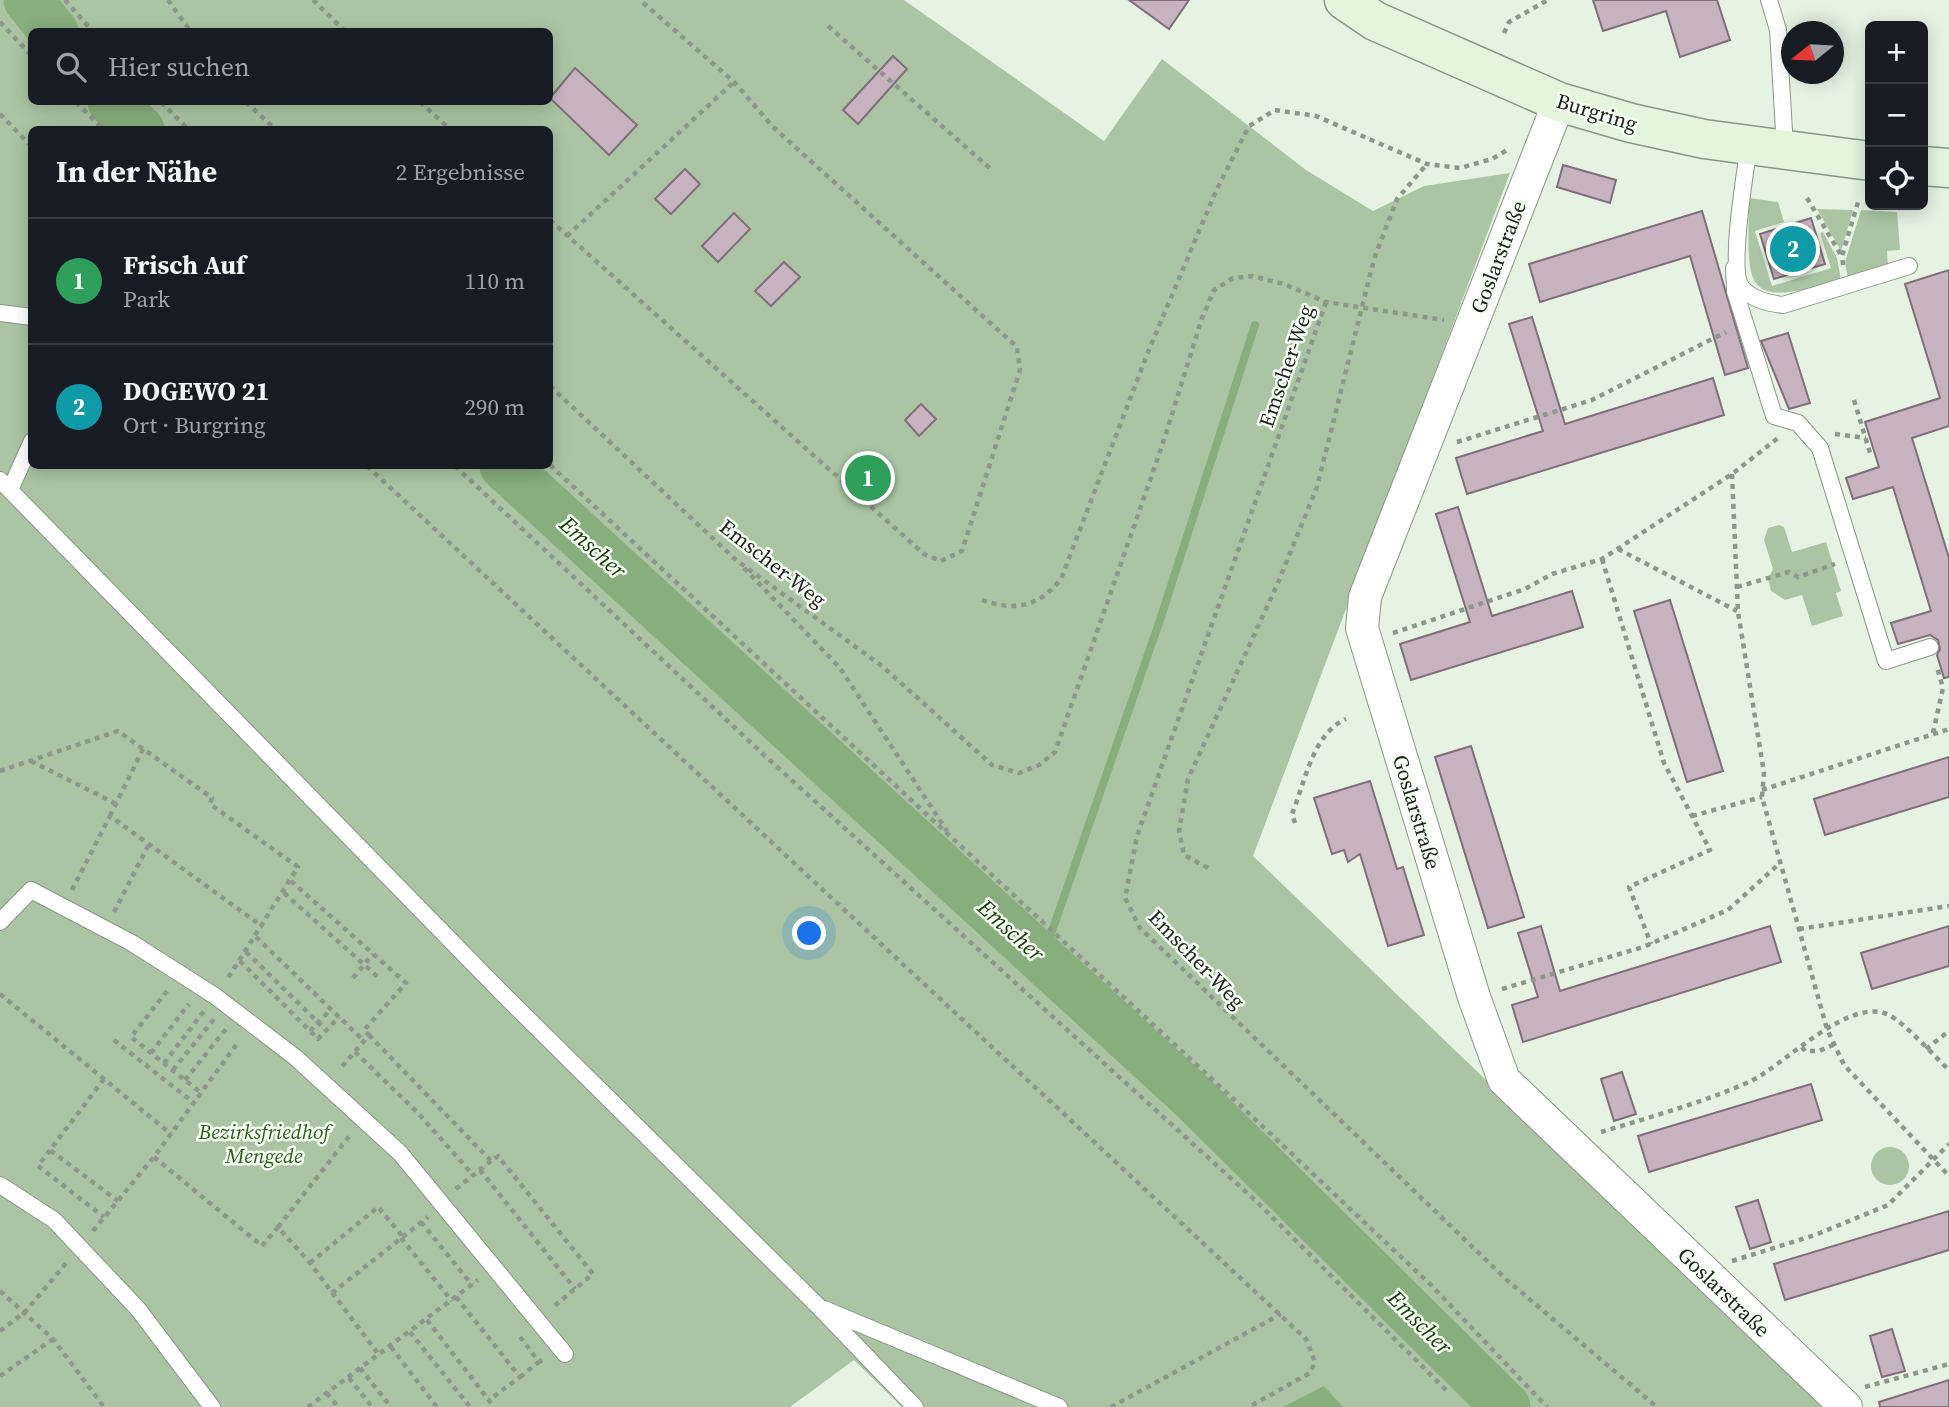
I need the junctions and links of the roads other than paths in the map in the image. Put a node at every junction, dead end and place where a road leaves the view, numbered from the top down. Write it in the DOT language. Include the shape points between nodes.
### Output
graph roads {
  1 [pos="1344,0"];
  2 [pos="1769,0"];
  3 [pos="1554,113"];
  4 [pos="1767,146"];
  5 [pos="1865,160"];
  6 [pos="1928,166"];
  7 [pos="1949,168"];
  8 [pos="1909,266"];
  9 [pos="1734,268"];
  10 [pos="0,313"];
  11 [pos="28,316"];
  12 [pos="28,448"];
  13 [pos="5,485"];
  14 [pos="1930,647"];
  15 [pos="0,922"];
  16 [pos="0,1185"];
  17 [pos="818,1306"];
  18 [pos="565,1354"];
  19 [pos="1840,1401"];
  20 [pos="212,1407"];
  21 [pos="915,1407"];
  22 [pos="1059,1407"];
  1 -- 3 [label="main road, Burgring" via="1375,21"];
  2 -- 4 [label="lane" via="1778,30"];
  3 -- 4 [label="main road, Burgring"];
  3 -- 19 [label="street, Goslarstraße" via="1365,597 1362,628 1474,997 1504,1080"];
  4 -- 5 [label="main road, Burgring"];
  4 -- 9 [label="lane"];
  6 -- 7 [label="main road"];
  8 -- 9 [label="lane" via="1783,305 1763,302 1741,288"];
  9 -- 14 [label="lane" via="1735,291 1774,416 1798,423 1820,448 1886,661"];
  10 -- 11 [label="lane"];
  12 -- 13 [label="lane"];
  13 -- 17 [label="lane" via="501,992"];
  15 -- 18 [label="lane" via="31,890 181,974 252,1024 400,1153"];
  16 -- 20 [label="lane" via="54,1220 138,1309"];
  17 -- 21 [label="lane"];
  17 -- 22 [label="lane"];
}
